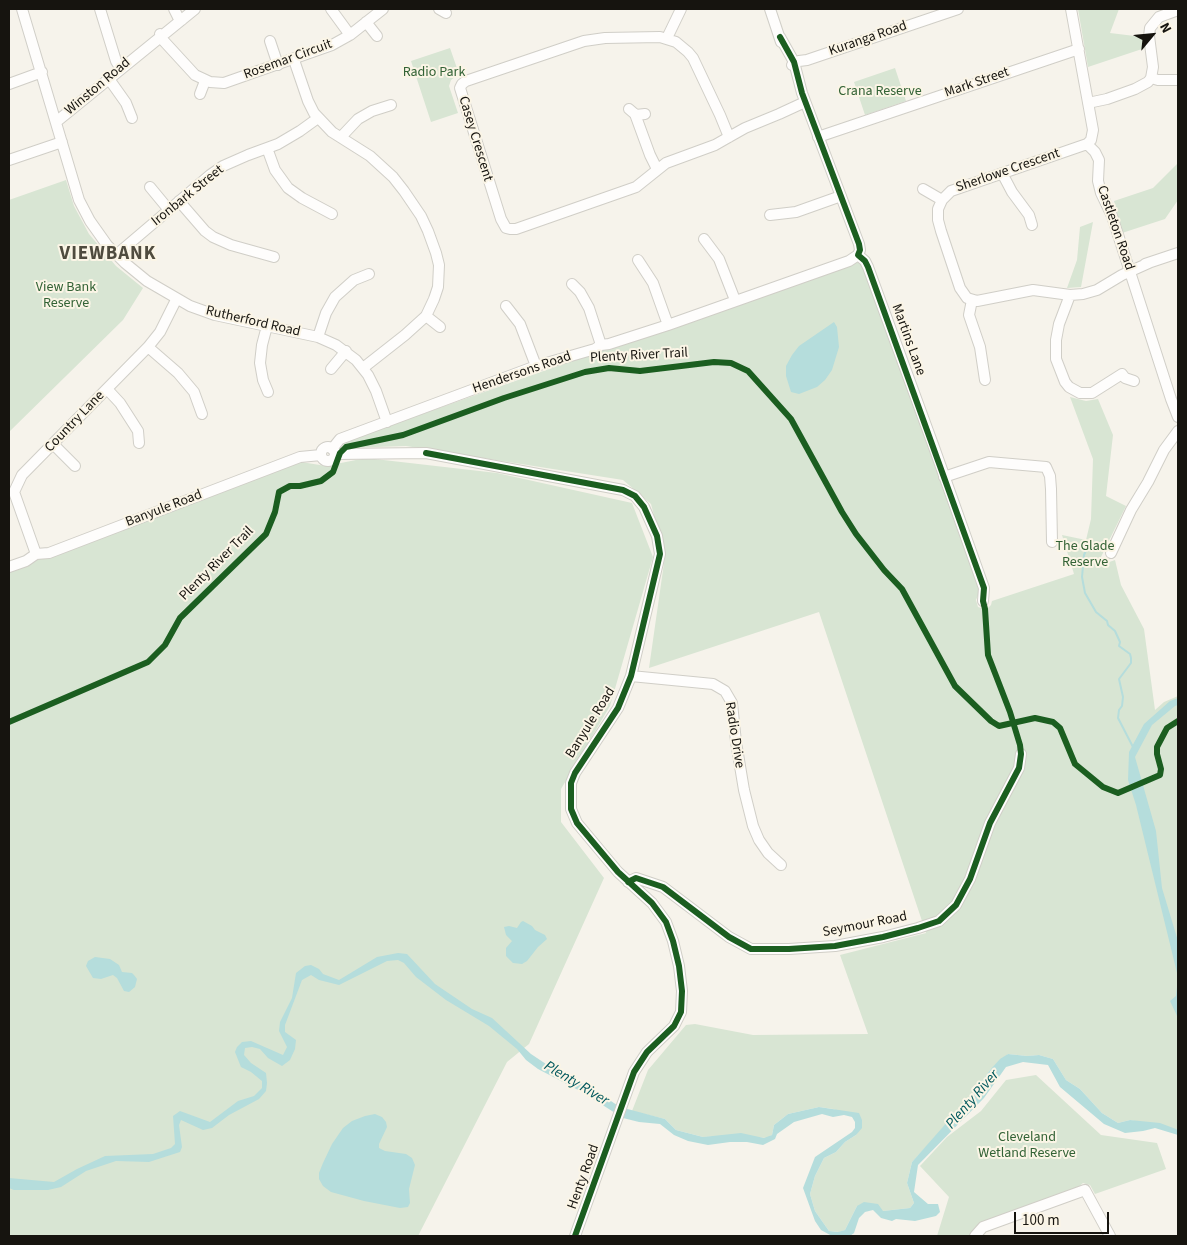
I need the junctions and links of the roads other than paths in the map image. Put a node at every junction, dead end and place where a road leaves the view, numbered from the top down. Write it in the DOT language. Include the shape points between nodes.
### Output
graph roads {
  1 [pos="22,9"];
  2 [pos="100,9"];
  3 [pos="193,9"];
  4 [pos="331,9"];
  5 [pos="383,9"];
  6 [pos="681,9"];
  7 [pos="770,9"];
  8 [pos="958,9"];
  9 [pos="1072,9"];
  10 [pos="1178,10"];
  11 [pos="179,14"];
  12 [pos="366,22"];
  13 [pos="350,35"];
  14 [pos="161,36"];
  15 [pos="377,36"];
  16 [pos="667,38"];
  17 [pos="270,41"];
  18 [pos="1079,49"];
  19 [pos="294,60"];
  20 [pos="794,64"];
  21 [pos="278,65"];
  22 [pos="121,68"];
  23 [pos="42,72"];
  24 [pos="1151,78"];
  25 [pos="109,79"];
  26 [pos="1178,80"];
  27 [pos="205,81"];
  28 [pos="9,84"];
  29 [pos="200,94"];
  30 [pos="804,101"];
  31 [pos="1088,103"];
  32 [pos="391,105"];
  33 [pos="636,112"];
  34 [pos="132,118"];
  35 [pos="318,118"];
  36 [pos="56,122"];
  37 [pos="731,136"];
  38 [pos="341,137"];
  39 [pos="818,137"];
  40 [pos="62,142"];
  41 [pos="1087,144"];
  42 [pos="267,148"];
  43 [pos="9,160"];
  44 [pos="657,169"];
  45 [pos="1002,173"];
  46 [pos="150,188"];
  47 [pos="923,189"];
  48 [pos="841,196"];
  49 [pos="942,200"];
  50 [pos="178,201"];
  51 [pos="169,210"];
  52 [pos="332,214"];
  53 [pos="770,215"];
  54 [pos="1032,224"];
  55 [pos="704,239"];
  56 [pos="1178,254"];
  57 [pos="116,255"];
  58 [pos="858,256"];
  59 [pos="274,257"];
  60 [pos="638,260"];
  61 [pos="1129,270"];
  62 [pos="369,274"];
  63 [pos="572,284"];
  64 [pos="1070,295"];
  65 [pos="176,300"];
  66 [pos="735,300"];
  67 [pos="972,300"];
  68 [pos="506,306"];
  69 [pos="426,316"];
  70 [pos="668,324"];
  71 [pos="267,326"];
  72 [pos="440,327"];
  73 [pos="318,338"];
  74 [pos="601,345"];
  75 [pos="148,347"];
  76 [pos="346,351"];
  77 [pos="536,366"];
  78 [pos="363,368"];
  79 [pos="331,370"];
  80 [pos="985,380"];
  81 [pos="1134,381"];
  82 [pos="107,388"];
  83 [pos="268,392"];
  84 [pos="202,414"];
  85 [pos="1178,417"];
  86 [pos="387,422"];
  87 [pos="1178,431"];
  88 [pos="140,443"];
  89 [pos="53,444"];
  90 [pos="334,451"];
  91 [pos="321,455"];
  92 [pos="75,466"];
  93 [pos="944,478"];
  94 [pos="11,493"];
  95 [pos="1052,542"];
  96 [pos="1111,553"];
  97 [pos="36,554"];
  98 [pos="9,567"];
  99 [pos="983,601"];
  100 [pos="631,676"];
  101 [pos="1021,754"];
  102 [pos="782,865"];
  103 [pos="628,882"];
  104 [pos="616,1127"];
  105 [pos="575,1236"];
  106 [pos="975,1236"];
  107 [pos="1110,1236"];
  1 -- 23 [label="street, Rutherford Road"];
  2 -- 22 [label="street"];
  3 -- 11 [label="street, Winston Road"];
  4 -- 13 [label="street"];
  5 -- 12 [label="street, Rosemar Circuit"];
  6 -- 16 [label="street"];
  7 -- 20 [label="street, Martins Lane" via="786,57"];
  8 -- 20 [label="street, Kuranga Road"];
  9 -- 18 [label="street"];
  10 -- 24 [label="street" via="1159,17 1150,28"];
  11 -- 14 [label="street, Winston Road"];
  12 -- 13 [label="street, Rosemar Circuit"];
  12 -- 15 [label="street"];
  13 -- 19 [label="street, Rosemar Circuit" via="325,49"];
  14 -- 22 [label="street, Winston Road"];
  14 -- 27 [label="street" via="191,71"];
  16 -- 37 [label="street" via="682,46 692,58"];
  16 -- 44 [label="street, Casey Crescent" via="589,39 466,80 460,88 501,219 507,229 516,229 631,189"];
  17 -- 21 [label="street"];
  18 -- 31 [label="street"];
  18 -- 39 [label="street, Mark Street"];
  19 -- 21 [label="street, Rosemar Circuit"];
  19 -- 35 [label="street" via="308,101"];
  20 -- 30 [label="street, Martins Lane" via="793,74"];
  21 -- 27 [label="street, Rosemar Circuit" via="224,82"];
  22 -- 25 [label="street, Winston Road"];
  23 -- 28 [label="street"];
  23 -- 36 [label="street, Rutherford Road"];
  24 -- 26 [label="street"];
  24 -- 31 [label="street" via="1135,90"];
  25 -- 34 [label="street"];
  25 -- 36 [label="street, Winston Road"];
  27 -- 29 [label="street"];
  30 -- 37 [label="street, Casey Crescent"];
  30 -- 39 [label="street, Martins Lane"];
  31 -- 41 [label="street" via="1093,134"];
  32 -- 38 [label="street" via="365,115 351,124"];
  33 -- 44 [label="street"];
  35 -- 38 [label="street"];
  35 -- 42 [label="street, Ironbark Street" via="290,138"];
  36 -- 40 [label="street, Rutherford Road"];
  37 -- 44 [label="street, Casey Crescent"];
  38 -- 69 [label="street" via="370,156 393,177 428,231 436,253 439,277"];
  39 -- 48 [label="street, Martins Lane"];
  40 -- 43 [label="street"];
  40 -- 57 [label="street, Rutherford Road" via="84,212"];
  41 -- 45 [label="street, Sherlowe Crescent"];
  41 -- 61 [label="street, Castleton Road" via="1099,160 1101,193"];
  42 -- 50 [label="street, Ironbark Street" via="223,166"];
  42 -- 52 [label="street" via="275,170 288,188"];
  45 -- 49 [label="street, Sherlowe Crescent" via="951,191"];
  45 -- 54 [label="street"];
  46 -- 51 [label="street"];
  47 -- 49 [label="street"];
  48 -- 53 [label="street" via="796,212"];
  48 -- 58 [label="street, Martins Lane" via="860,247"];
  49 -- 67 [label="street, Sherlowe Crescent" via="937,214 939,225 960,288"];
  50 -- 51 [label="street, Ironbark Street"];
  50 -- 59 [label="street" via="213,237"];
  51 -- 57 [label="street, Ironbark Street"];
  55 -- 66 [label="street" via="719,259"];
  56 -- 61 [label="street"];
  57 -- 65 [label="street, Rutherford Road" via="147,282"];
  58 -- 66 [label="street, Hendersons Road"];
  58 -- 93 [label="street, Martins Lane" via="868,267"];
  60 -- 70 [label="street" via="653,282"];
  61 -- 64 [label="street" via="1090,292"];
  61 -- 85 [label="street, Castleton Road"];
  62 -- 73 [label="street" via="354,280 334,297"];
  63 -- 74 [label="street" via="589,308"];
  64 -- 67 [label="street" via="1033,290 982,301"];
  64 -- 81 [label="street" via="1056,340 1056,359 1065,382 1080,393 1092,393 1121,371"];
  65 -- 71 [label="street, Rutherford Road" via="215,315"];
  65 -- 75 [label="street, Country Lane" via="160,332"];
  66 -- 70 [label="street, Hendersons Road"];
  67 -- 80 [label="street" via="970,315 980,346"];
  68 -- 77 [label="street" via="520,324"];
  69 -- 72 [label="street"];
  69 -- 78 [label="street"];
  70 -- 74 [label="street, Hendersons Road"];
  71 -- 73 [label="street, Rutherford Road"];
  71 -- 83 [label="street" via="260,363"];
  73 -- 76 [label="street, Rutherford Road"];
  74 -- 77 [label="street, Hendersons Road"];
  75 -- 82 [label="street, Country Lane"];
  75 -- 84 [label="street" via="194,392"];
  76 -- 78 [label="street, Rutherford Road"];
  76 -- 79 [label="street"];
  77 -- 86 [label="street, Hendersons Road"];
  78 -- 86 [label="street, Rutherford Road" via="372,382"];
  82 -- 88 [label="street" via="138,431"];
  82 -- 89 [label="street, Country Lane"];
  86 -- 90 [label="street, Hendersons Road" via="340,439"];
  87 -- 96 [label="street" via="1158,460"];
  89 -- 92 [label="street"];
  89 -- 94 [label="street, Country Lane" via="22,475"];
  90 -- 91 [label="street, Hendersons Road" via="328,447"];
  90 -- 100 [label="street, Banyule Road" via="426,453 623,490 635,496 644,507 657,536 660,554"];
  91 -- 97 [label="street, Banyule Road" via="300,457 49,553"];
  93 -- 95 [label="street" via="989,462 1046,467 1051,489"];
  93 -- 99 [label="street, Martins Lane" via="984,588"];
  94 -- 97 [label="street, Country Lane"];
  97 -- 98 [label="street, Banyule Road"];
  100 -- 102 [label="street, Radio Drive" via="713,684 726,691 732,703 744,790 753,826 768,853"];
  100 -- 103 [label="street, Banyule Road" via="618,708 571,783 571,809 577,823"];
  101 -- 103 [label="street, Seymour Road" via="1019,768 990,823 970,879 956,905 939,921 844,944 752,949 729,937 663,887 636,878"];
  103 -- 104 [label="street, Banyule Road" via="652,903 666,922 677,958 682,991 681,1012 674,1026 647,1052 634,1072"];
  104 -- 105 [label="street, Henty Road"];
  106 -- 107 [label="street" via="983,1228 1085,1190"];
}
